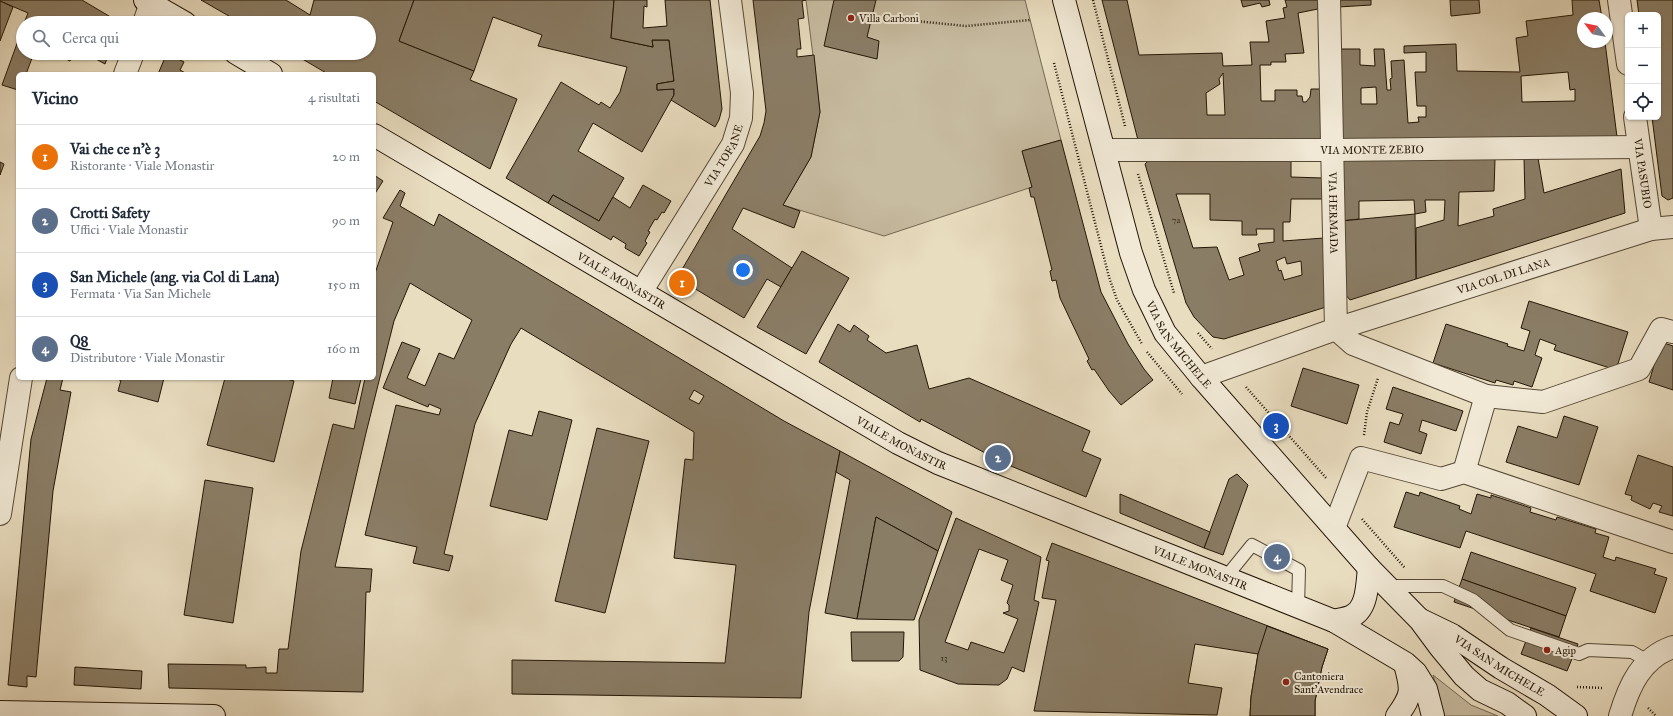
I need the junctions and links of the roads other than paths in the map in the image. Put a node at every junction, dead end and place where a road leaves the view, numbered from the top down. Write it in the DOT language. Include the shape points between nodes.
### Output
graph roads {
  1 [pos="730,0"];
  2 [pos="1064,0"];
  3 [pos="1329,0"];
  4 [pos="1619,0"];
  5 [pos="147,9"];
  6 [pos="166,16"];
  7 [pos="1626,48"];
  8 [pos="130,60"];
  9 [pos="248,60"];
  10 [pos="126,72"];
  11 [pos="268,72"];
  12 [pos="1635,120"];
  13 [pos="376,136"];
  14 [pos="1639,147"];
  15 [pos="1104,150"];
  16 [pos="1332,150"];
  17 [pos="1673,227"];
  18 [pos="1651,229"];
  19 [pos="642,292"];
  20 [pos="1336,329"];
  21 [pos="1673,332"];
  22 [pos="1201,377"];
  23 [pos="21,380"];
  24 [pos="1486,396"];
  25 [pos="1464,472"];
  26 [pos="0,514"];
  27 [pos="1334,528"];
  28 [pos="1673,542"];
  29 [pos="1369,568"];
  30 [pos="1226,578"];
  31 [pos="1387,586"];
  32 [pos="1298,607"];
  33 [pos="1334,620"];
  34 [pos="1420,620"];
  35 [pos="1673,647"];
  36 [pos="1648,661"];
  37 [pos="1405,663"];
  38 [pos="0,712"];
  39 [pos="214,716"];
  40 [pos="1397,716"];
  41 [pos="1433,716"];
  42 [pos="1525,716"];
  43 [pos="1576,716"];
  44 [pos="1620,716"];
  1 -- 19 [label="street, VIA TOFANE" via="742,93 741,118 732,144"];
  2 -- 15 [label="street, VIA SAN MICHELE"];
  3 -- 16 [label="street, VIA HERMADA"];
  4 -- 7 [label="street"];
  5 -- 6 [label="street"];
  8 -- 10 [label="street"];
  9 -- 11 [label="street"];
  12 -- 14 [label="street, VIA PASUBIO"];
  13 -- 19 [label="street, VIALE MONASTIR"];
  14 -- 16 [label="street, VIA MONTE ZEBIO"];
  14 -- 18 [label="street, VIA PASUBIO"];
  15 -- 16 [label="street, VIA MONTE ZEBIO"];
  15 -- 22 [label="street, VIA SAN MICHELE" via="1131,253 1144,290 1165,333"];
  16 -- 20 [label="street, VIA HERMADA"];
  17 -- 18 [label="street, VIA COL DI LANA"];
  18 -- 20 [label="street, VIA COL DI LANA"];
  19 -- 30 [label="street, VIALE MONASTIR" via="898,443 938,463"];
  20 -- 22 [label="street, VIA COL DI LANA"];
  20 -- 24 [label="street" via="1353,344"];
  21 -- 24 [label="street" via="1661,329 1639,369 1543,402"];
  22 -- 27 [label="street, VIA SAN MICHELE"];
  23 -- 26 [label="street"];
  24 -- 25 [label="street"];
  25 -- 27 [label="street" via="1441,479 1361,458"];
  25 -- 28 [label="street"];
  27 -- 29 [label="street, VIA SAN MICHELE"];
  29 -- 31 [label="street, VIA SAN MICHELE"];
  29 -- 33 [label="street" via="1361,608 1351,617"];
  30 -- 32 [label="street, VIALE MONASTIR"];
  30 -- 32 [label="lane" via="1252,545 1299,570"];
  31 -- 34 [label="street, VIA SAN MICHELE"];
  31 -- 36 [label="lane" via="1443,586 1473,600 1510,630 1579,654 1588,650 1632,652"];
  32 -- 33 [label="street, VIALE MONASTIR"];
  33 -- 37 [label="street, VIALE MONASTIR"];
  34 -- 42 [label="street, VIA SAN MICHELE" via="1464,676 1480,690 1507,703"];
  34 -- 43 [label="street, VIA SAN MICHELE" via="1452,635"];
  35 -- 36 [label="street"];
  36 -- 44 [label="street" via="1626,694"];
  37 -- 40 [label="street" via="1411,686 1409,696"];
  37 -- 41 [label="street, VIALE MONASTIR" via="1416,673 1426,689"];
  38 -- 39 [label="street"];
}
